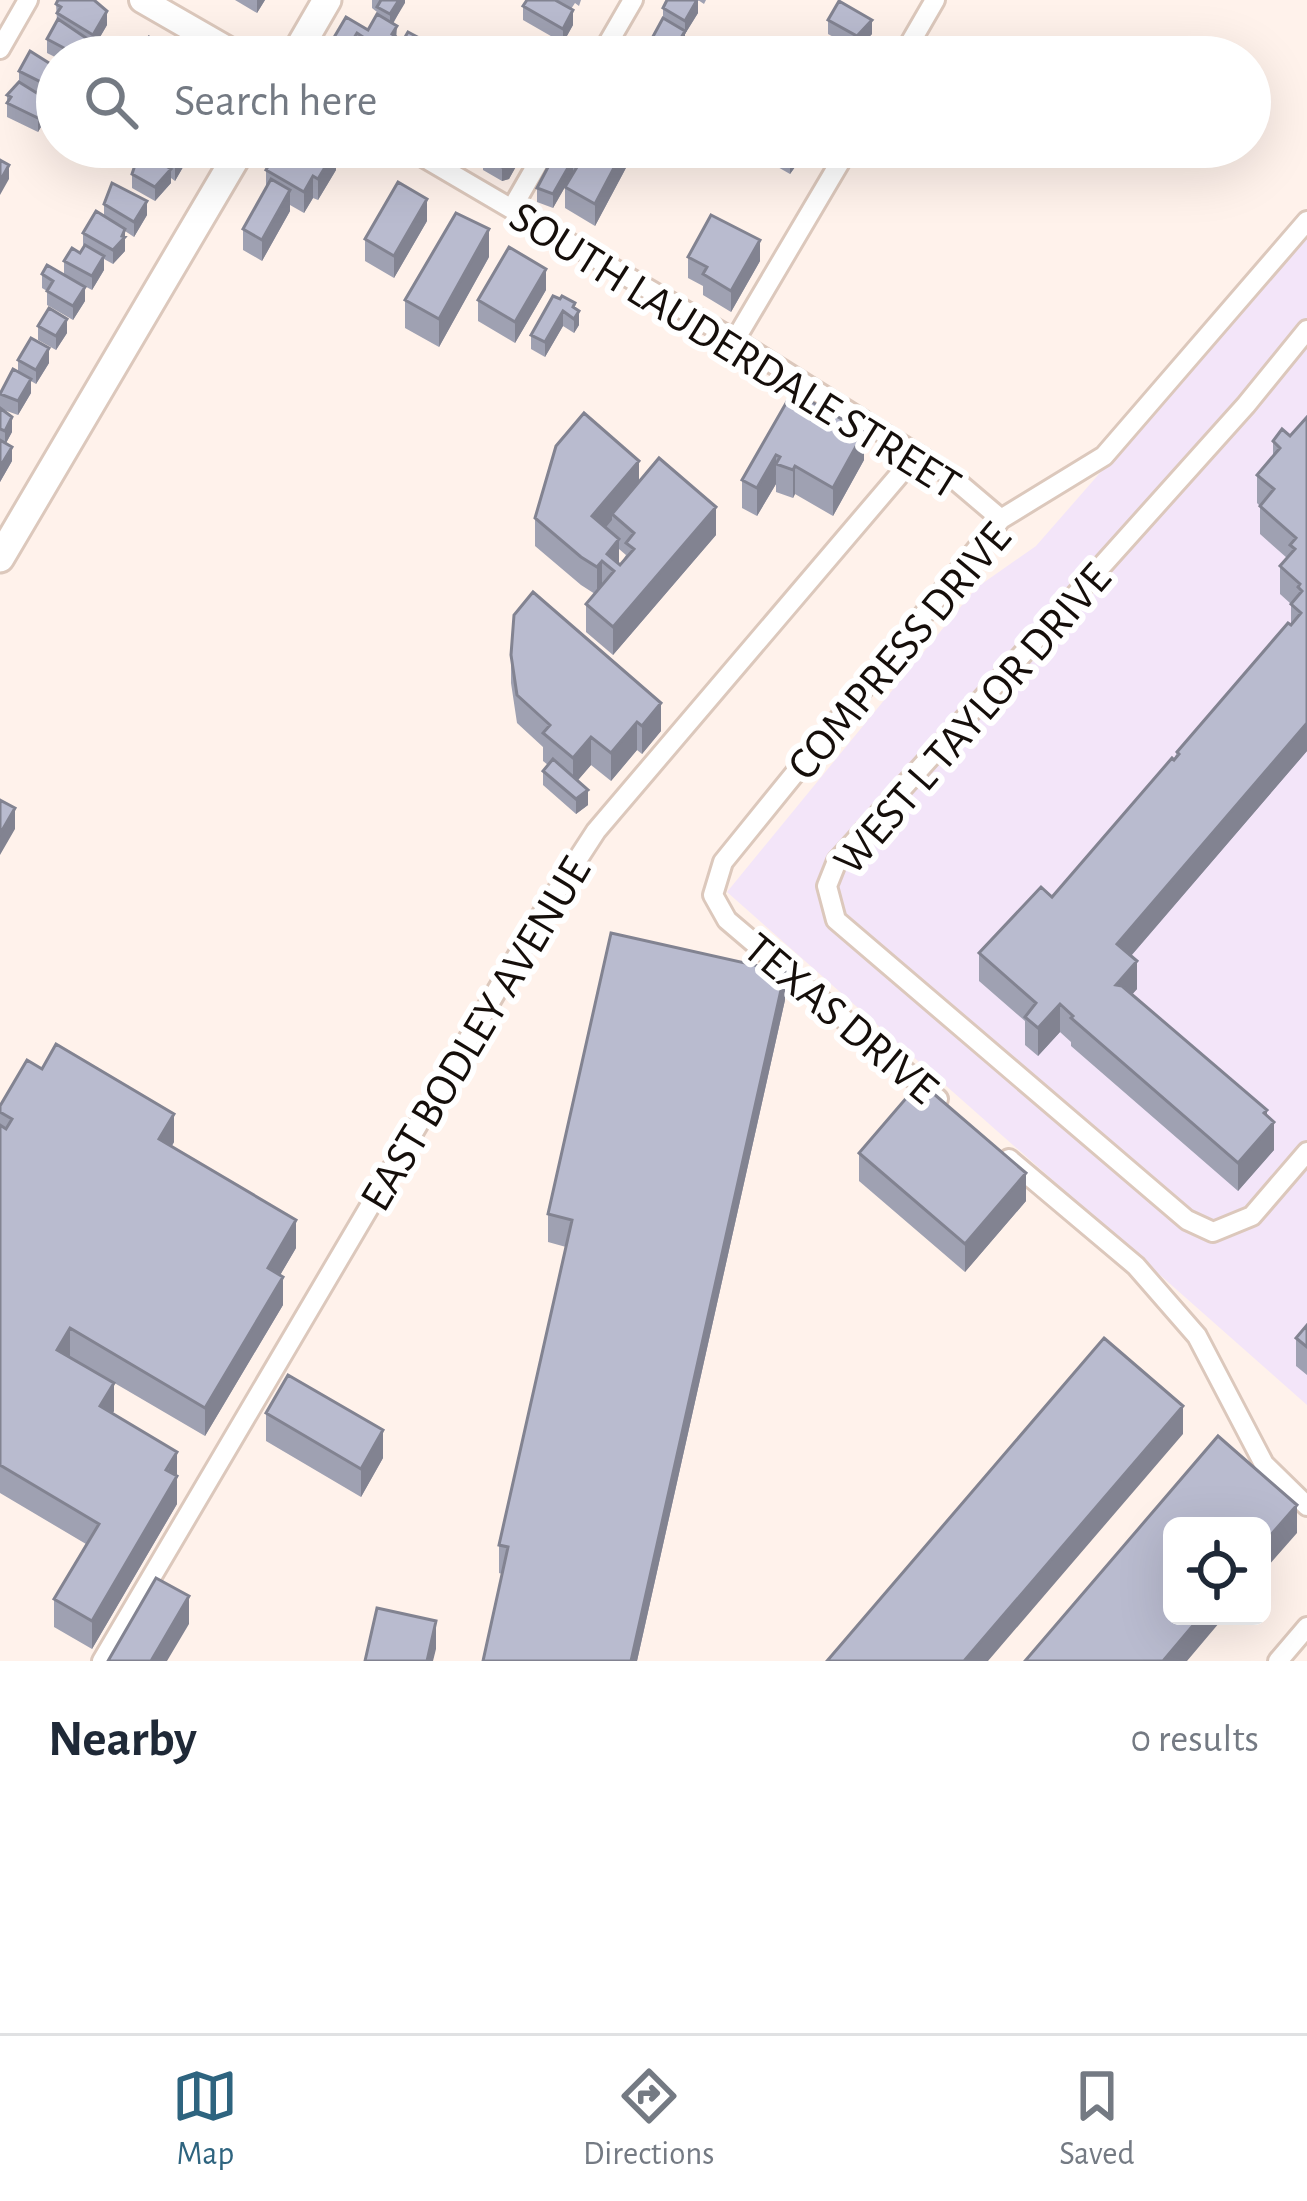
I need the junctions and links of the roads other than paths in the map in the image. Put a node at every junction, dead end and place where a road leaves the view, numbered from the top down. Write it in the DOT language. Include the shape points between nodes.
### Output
graph roads {
  1 [pos="28,0"];
  2 [pos="142,0"];
  3 [pos="327,0"];
  4 [pos="633,0"];
  5 [pos="935,0"];
  6 [pos="205,36"];
  7 [pos="306,36"];
  8 [pos="612,36"];
  9 [pos="914,36"];
  10 [pos="0,49"];
  11 [pos="230,168"];
  12 [pos="442,168"];
  13 [pos="535,168"];
  14 [pos="837,168"];
  15 [pos="512,208"];
  16 [pos="1307,221"];
  17 [pos="1307,330"];
  18 [pos="735,340"];
  19 [pos="917,454"];
  20 [pos="1001,519"];
  21 [pos="0,558"];
  22 [pos="712,895"];
  23 [pos="954,1113"];
  24 [pos="990,1143"];
  25 [pos="1307,1152"];
  26 [pos="1307,1506"];
  27 [pos="1307,1627"];
  28 [pos="102,1661"];
  29 [pos="1278,1661"];
  1 -- 10 [label="street"];
  2 -- 6 [label="street"];
  3 -- 7 [label="main road"];
  4 -- 8 [label="street"];
  5 -- 9 [label="street"];
  11 -- 21 [label="main road"];
  12 -- 15 [label="street, SOUTH LAUDERDALE STREET"];
  13 -- 15 [label="street"];
  14 -- 18 [label="street"];
  15 -- 18 [label="street, SOUTH LAUDERDALE STREET"];
  16 -- 20 [label="street, COMPRESS DRIVE" via="1104,455"];
  17 -- 25 [label="street, WEST L TAYLOR DRIVE" via="837,861 827,886 836,920 1187,1220 1214,1232 1252,1216"];
  18 -- 19 [label="street, SOUTH LAUDERDALE STREET"];
  19 -- 20 [label="street, SOUTH LAUDERDALE STREET"];
  19 -- 28 [label="street, EAST BODLEY AVENUE" via="596,831"];
  20 -- 22 [label="street, COMPRESS DRIVE" via="722,862"];
  22 -- 23 [label="street, TEXAS DRIVE" via="727,920"];
  24 -- 26 [label="street" via="1136,1266 1196,1336 1264,1464"];
  27 -- 29 [label="street"];
}
